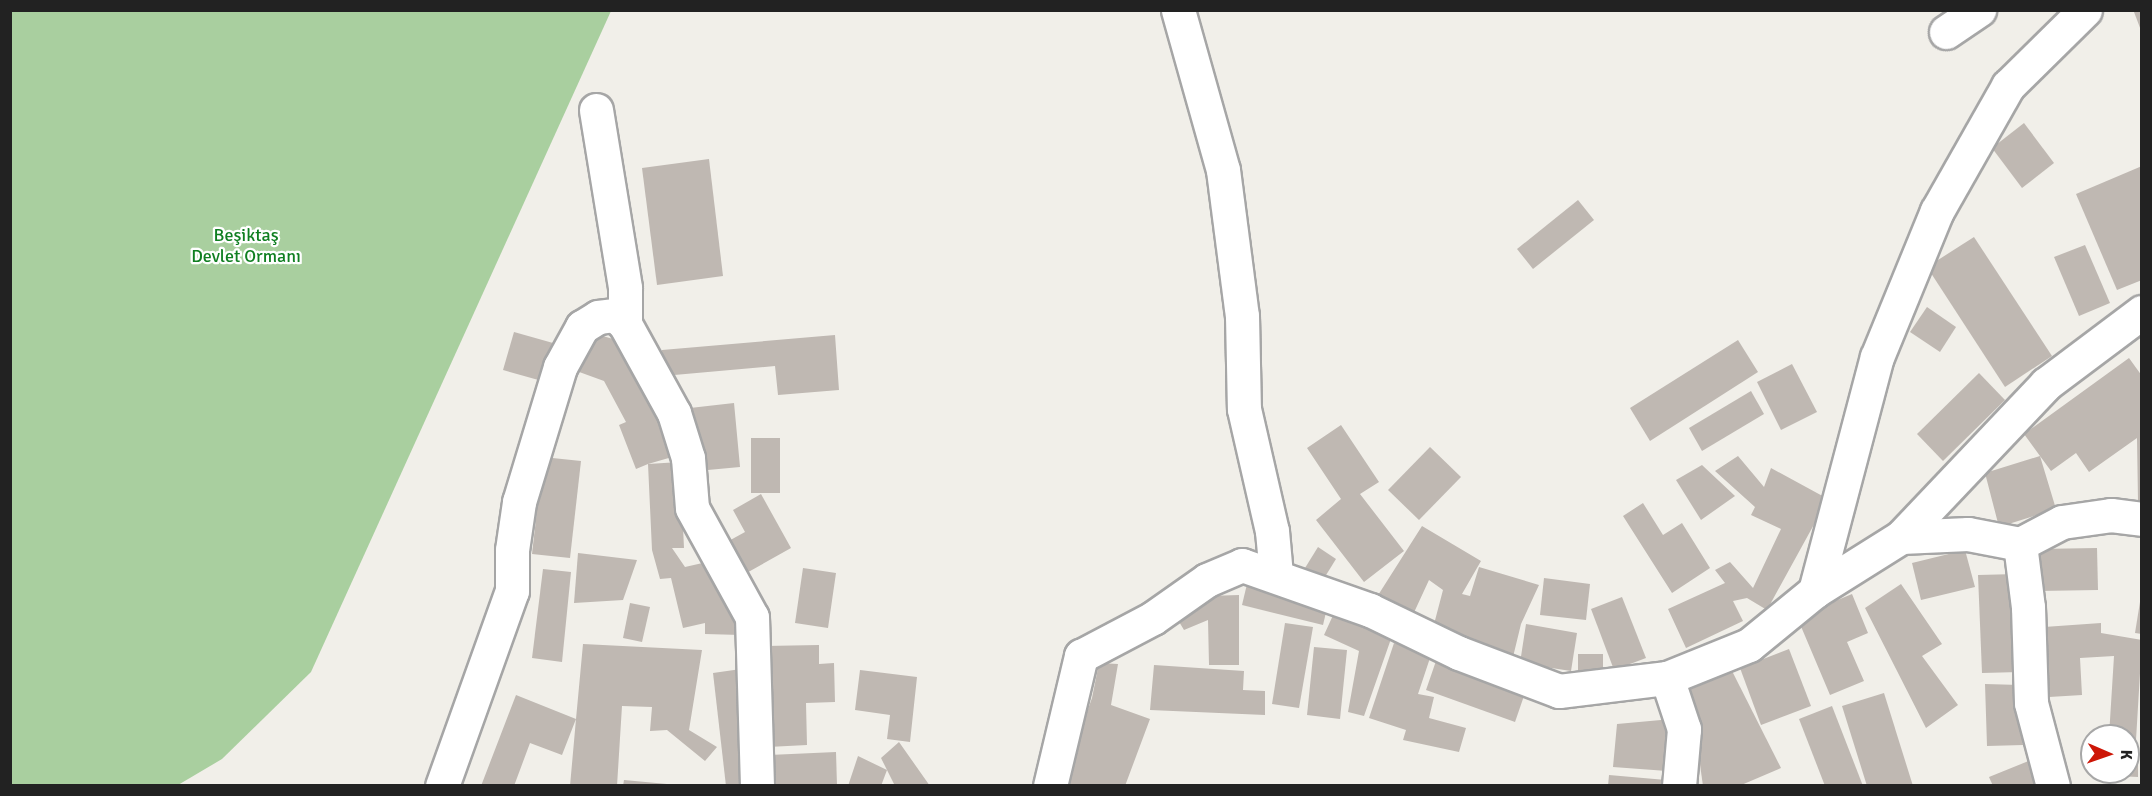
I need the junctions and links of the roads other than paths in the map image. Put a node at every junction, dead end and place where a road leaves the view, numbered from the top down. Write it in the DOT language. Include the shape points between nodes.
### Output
graph roads {
  1 [pos="1179,10"];
  2 [pos="1979,10"];
  3 [pos="2085,10"];
  4 [pos="1946,32"];
  5 [pos="596,110"];
  6 [pos="2142,312"];
  7 [pos="626,324"];
  8 [pos="2142,519"];
  9 [pos="1901,537"];
  10 [pos="2020,544"];
  11 [pos="1276,575"];
  12 [pos="1815,591"];
  13 [pos="1667,678"];
  14 [pos="442,786"];
  15 [pos="757,786"];
  16 [pos="1050,786"];
  17 [pos="1679,786"];
  18 [pos="2053,786"];
  1 -- 11 [label="street" via="1222,170 1242,316 1244,410 1272,531"];
  2 -- 4 [label="street"];
  3 -- 12 [label="street" via="2008,86 1937,211 1877,357"];
  5 -- 7 [label="street" via="625,288"];
  6 -- 9 [label="street" via="2046,384"];
  7 -- 14 [label="street" via="615,315 598,317 582,327 560,367 519,502 512,550 512,591"];
  7 -- 15 [label="street" via="674,413 688,458 692,508 753,617"];
  8 -- 10 [label="street" via="2111,515 2061,522"];
  9 -- 10 [label="street" via="1968,534"];
  9 -- 12 [label="street"];
  10 -- 18 [label="street" via="2028,607 2031,702"];
  11 -- 13 [label="street" via="1370,610 1459,653 1559,691"];
  11 -- 16 [label="street" via="1242,565 1216,576 1153,618 1081,656"];
  12 -- 13 [label="street" via="1749,645"];
  13 -- 17 [label="street" via="1684,729"];
}
